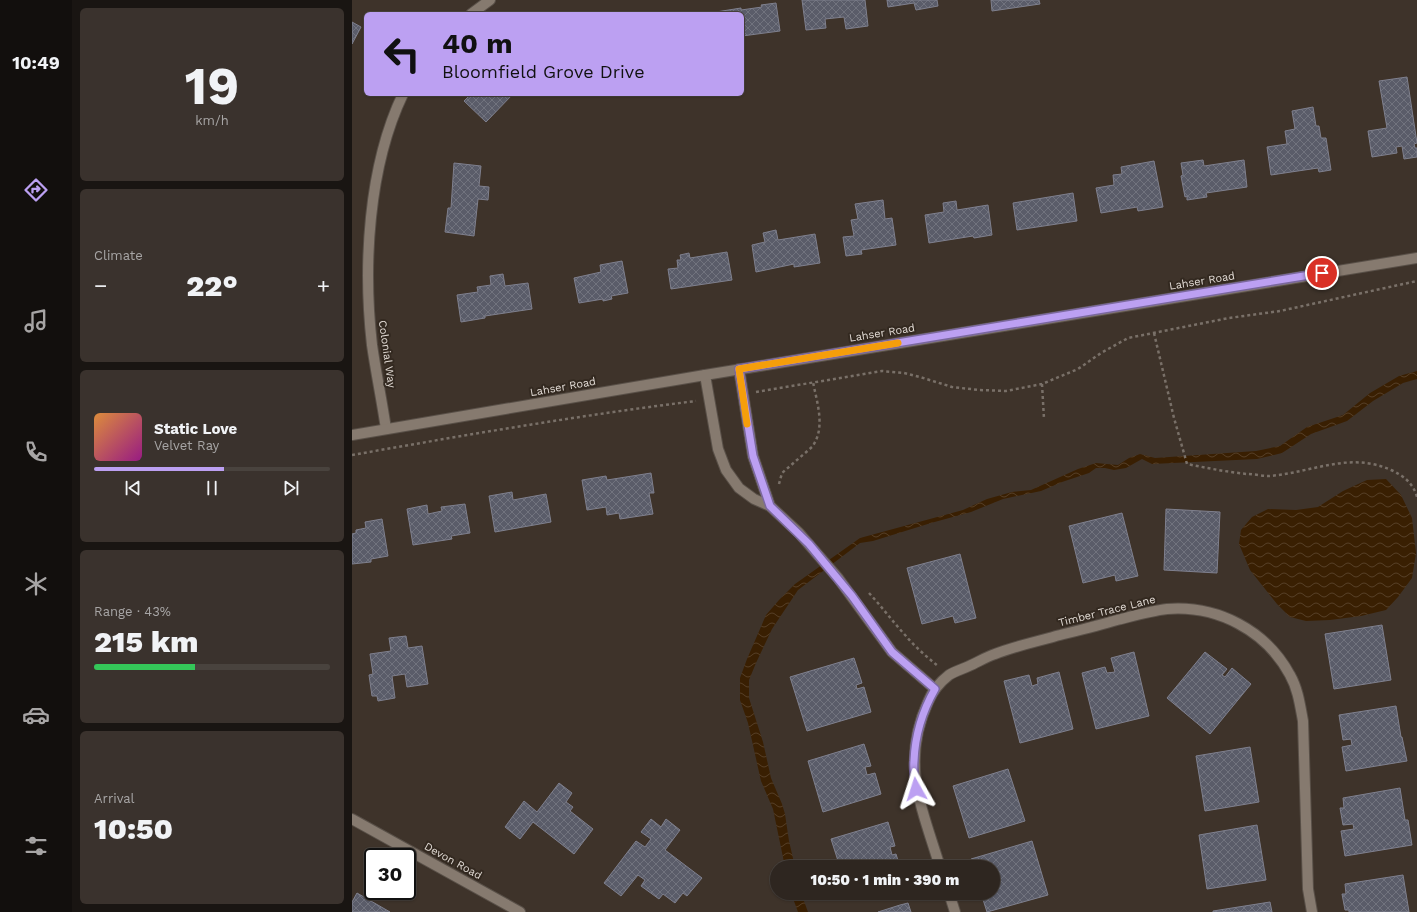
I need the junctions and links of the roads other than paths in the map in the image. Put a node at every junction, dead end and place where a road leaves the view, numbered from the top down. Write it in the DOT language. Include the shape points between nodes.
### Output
graph roads {
  1 [pos="490,0"];
  2 [pos="474,12"];
  3 [pos="402,96"];
  4 [pos="1417,258"];
  5 [pos="739,369"];
  6 [pos="705,375"];
  7 [pos="386,429"];
  8 [pos="352,435"];
  9 [pos="770,506"];
  10 [pos="935,689"];
  11 [pos="352,820"];
  12 [pos="938,860"];
  13 [pos="951,900"];
  14 [pos="520,912"];
  15 [pos="955,912"];
  16 [pos="1312,912"];
  1 -- 2 [label="street"];
  3 -- 7 [label="street, Colonial Way" via="380,164 368,264 372,346"];
  4 -- 5 [label="street, Lahser Road"];
  5 -- 6 [label="street, Lahser Road"];
  5 -- 9 [label="street" via="753,456"];
  6 -- 7 [label="street, Lahser Road"];
  6 -- 9 [label="street" via="718,449 726,470 739,488"];
  7 -- 8 [label="street, Lahser Road"];
  9 -- 10 [label="street" via="809,544 838,578 892,652"];
  10 -- 12 [label="street, Timber Trace Lane" via="922,718 914,761 916,789"];
  10 -- 16 [label="street, Timber Trace Lane" via="950,675 995,654 1137,615 1166,609 1188,608 1208,611 1243,625 1260,637 1276,655 1290,675 1299,697 1304,736 1308,889"];
  11 -- 14 [label="street, Devon Road"];
  13 -- 15 [label="street"];
}
